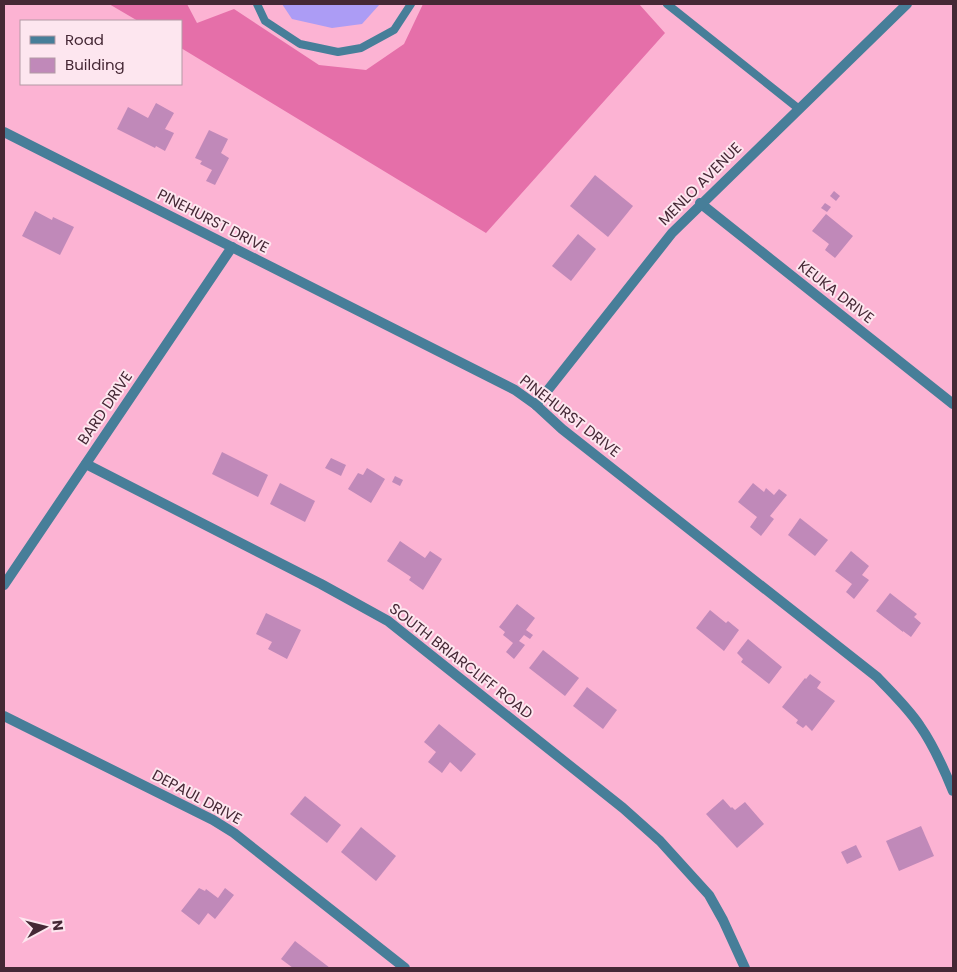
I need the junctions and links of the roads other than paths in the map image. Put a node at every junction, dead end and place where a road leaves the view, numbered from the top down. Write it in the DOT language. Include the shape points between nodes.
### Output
graph roads {
  1 [pos="257,4"];
  2 [pos="411,4"];
  3 [pos="667,4"];
  4 [pos="907,4"];
  5 [pos="799,110"];
  6 [pos="4,132"];
  7 [pos="700,203"];
  8 [pos="232,247"];
  9 [pos="953,404"];
  10 [pos="536,405"];
  11 [pos="86,464"];
  12 [pos="4,585"];
  13 [pos="4,716"];
  14 [pos="953,791"];
  15 [pos="406,968"];
  16 [pos="745,968"];
  1 -- 2 [label="lane" via="265,21 300,44 338,52 361,48 394,30"];
  3 -- 5 [label="lane"];
  4 -- 5 [label="street, MENLO AVENUE"];
  5 -- 7 [label="street, MENLO AVENUE"];
  6 -- 8 [label="street, PINEHURST DRIVE"];
  7 -- 9 [label="street, KEUKA DRIVE"];
  7 -- 10 [label="street, MENLO AVENUE" via="672,233"];
  8 -- 10 [label="street, PINEHURST DRIVE" via="515,390"];
  8 -- 11 [label="street, BARD DRIVE"];
  10 -- 14 [label="street, PINEHURST DRIVE" via="562,429 877,677 920,726 940,759"];
  11 -- 12 [label="street, BARD DRIVE"];
  11 -- 16 [label="street, SOUTH BRIARCLIFF ROAD" via="388,621 664,844 709,895"];
  13 -- 15 [label="street, DEPAUL DRIVE" via="234,832"];
}
